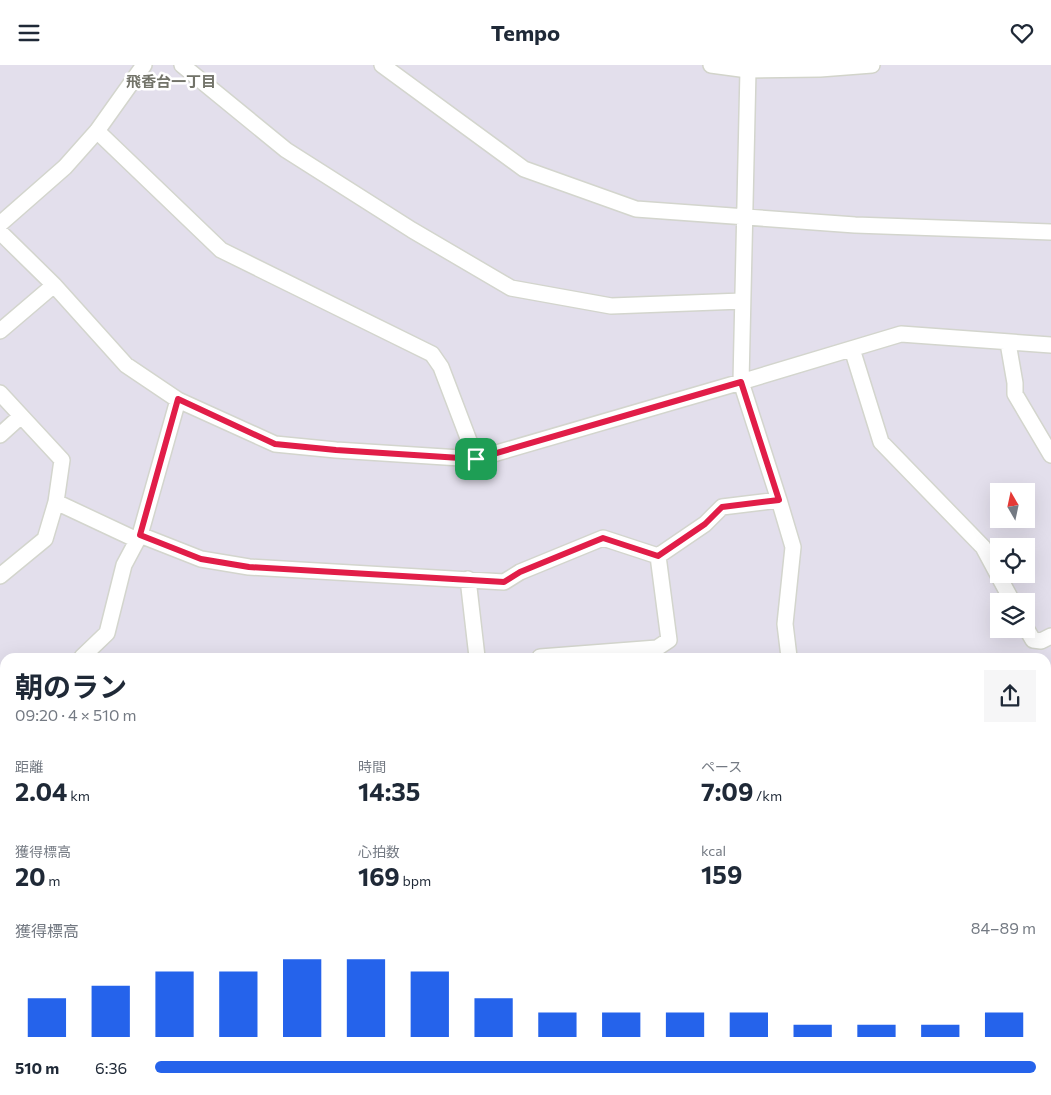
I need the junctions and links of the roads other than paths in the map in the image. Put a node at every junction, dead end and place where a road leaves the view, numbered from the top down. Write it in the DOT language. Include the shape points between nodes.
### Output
graph roads {
  1 [pos="144,65"];
  2 [pos="182,65"];
  3 [pos="382,65"];
  4 [pos="711,65"];
  5 [pos="872,65"];
  6 [pos="748,70"];
  7 [pos="98,131"];
  8 [pos="745,218"];
  9 [pos="0,224"];
  10 [pos="0,232"];
  11 [pos="1051,232"];
  12 [pos="54,285"];
  13 [pos="742,301"];
  14 [pos="0,331"];
  15 [pos="1008,343"];
  16 [pos="1051,345"];
  17 [pos="852,349"];
  18 [pos="741,382"];
  19 [pos="0,393"];
  20 [pos="178,399"];
  21 [pos="21,416"];
  22 [pos="0,435"];
  23 [pos="1051,455"];
  24 [pos="476,459"];
  25 [pos="779,500"];
  26 [pos="56,502"];
  27 [pos="139,538"];
  28 [pos="658,556"];
  29 [pos="0,576"];
  30 [pos="468,579"];
  31 [pos="1008,593"];
  32 [pos="1051,636"];
  33 [pos="1032,638"];
  34 [pos="86,653"];
  35 [pos="477,653"];
  36 [pos="592,653"];
  37 [pos="789,653"];
  1 -- 7 [label="street"];
  2 -- 13 [label="street" via="286,150 511,288 611,306"];
  3 -- 8 [label="street" via="524,169 636,209"];
  4 -- 6 [label="street"];
  5 -- 6 [label="street"];
  6 -- 8 [label="street"];
  7 -- 9 [label="street" via="65,167"];
  7 -- 24 [label="street" via="221,250 432,354 442,367"];
  8 -- 11 [label="street"];
  8 -- 13 [label="street"];
  10 -- 12 [label="street"];
  12 -- 14 [label="street"];
  12 -- 20 [label="street" via="126,365"];
  13 -- 18 [label="street"];
  15 -- 16 [label="street"];
  15 -- 17 [label="street" via="901,334"];
  15 -- 23 [label="street" via="1015,395"];
  17 -- 18 [label="street"];
  17 -- 31 [label="street" via="881,442 983,547"];
  18 -- 24 [label="street"];
  18 -- 25 [label="street"];
  19 -- 21 [label="street"];
  20 -- 24 [label="street" via="275,444"];
  20 -- 27 [label="street"];
  21 -- 22 [label="street"];
  21 -- 26 [label="street" via="62,460"];
  25 -- 28 [label="street" via="722,507 705,524"];
  25 -- 37 [label="street" via="793,547 785,624"];
  26 -- 27 [label="street"];
  26 -- 29 [label="street" via="45,539"];
  27 -- 30 [label="street" via="201,559 249,567"];
  27 -- 34 [label="street" via="124,565 107,633"];
  28 -- 30 [label="street" via="603,538 520,572 504,582"];
  28 -- 36 [label="street" via="669,640 657,648"];
  30 -- 35 [label="street"];
  32 -- 33 [label="street" via="1041,641"];
}
